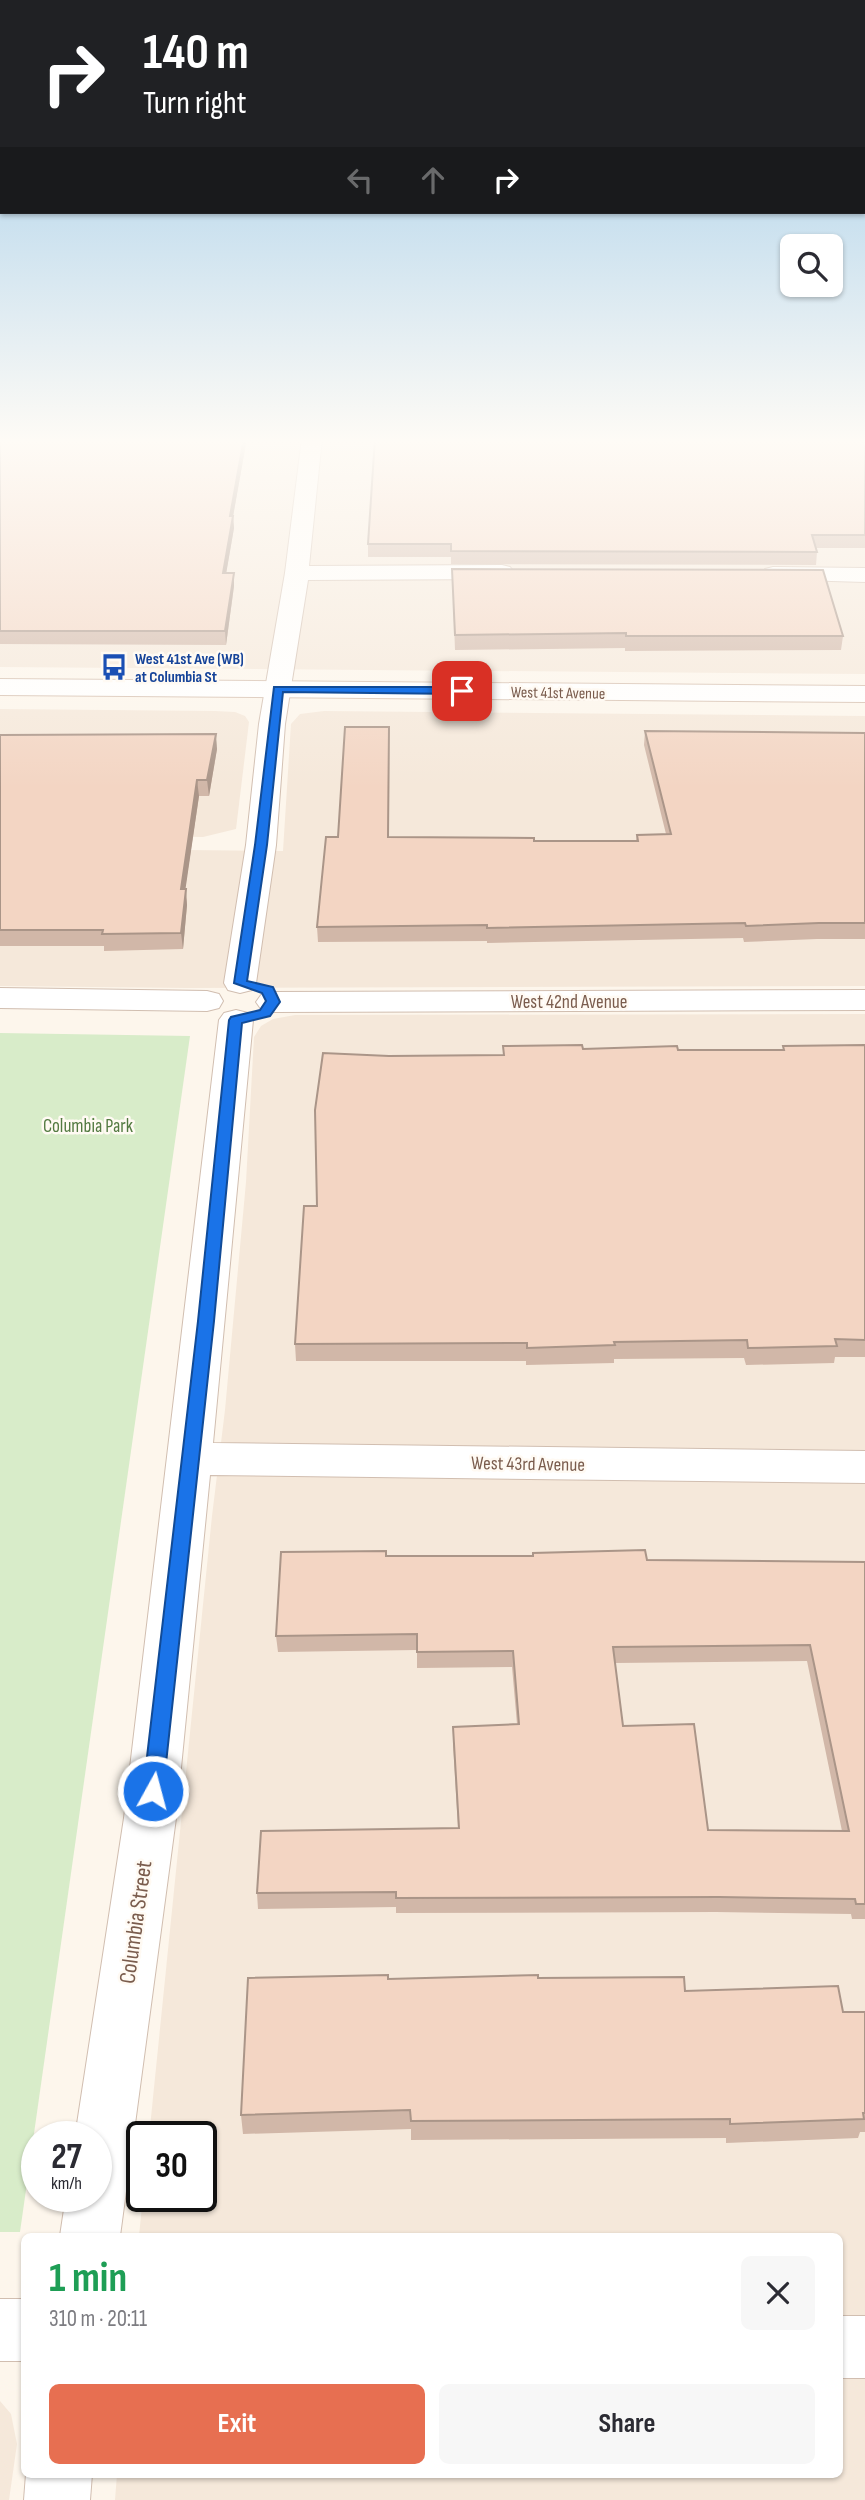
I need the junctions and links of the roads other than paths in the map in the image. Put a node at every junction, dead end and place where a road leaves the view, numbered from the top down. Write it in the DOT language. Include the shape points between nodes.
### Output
graph roads {
  1 [pos="299,555"];
  2 [pos="527,572"];
  3 [pos="297,573"];
  4 [pos="753,574"];
  5 [pos="865,575"];
  6 [pos="0,687"];
  7 [pos="278,689"];
  8 [pos="865,694"];
  9 [pos="0,998"];
  10 [pos="865,1000"];
  11 [pos="239,1001"];
  12 [pos="191,1459"];
  13 [pos="865,1467"];
  14 [pos="107,2121"];
  15 [pos="94,2212"];
  16 [pos="90,2233"];
  17 [pos="0,2330"];
  18 [pos="21,2330"];
  19 [pos="843,2347"];
  20 [pos="865,2347"];
  21 [pos="60,2478"];
  22 [pos="57,2500"];
  1 -- 3 [label="street, Columbia Street"];
  2 -- 3 [label="street"];
  3 -- 7 [label="street, Columbia Street"];
  4 -- 5 [label="street"];
  6 -- 7 [label="street, West 41st Avenue"];
  7 -- 8 [label="street, West 41st Avenue"];
  7 -- 11 [label="street, Columbia Street"];
  9 -- 11 [label="street, West 42nd Avenue"];
  10 -- 11 [label="street, West 42nd Avenue"];
  11 -- 12 [label="street, Columbia Street"];
  12 -- 13 [label="street, West 43rd Avenue"];
  12 -- 14 [label="street, Columbia Street" via="150,1818"];
  15 -- 16 [label="street, Columbia Street"];
  17 -- 18 [label="street"];
  19 -- 20 [label="street"];
  21 -- 22 [label="street"];
}
